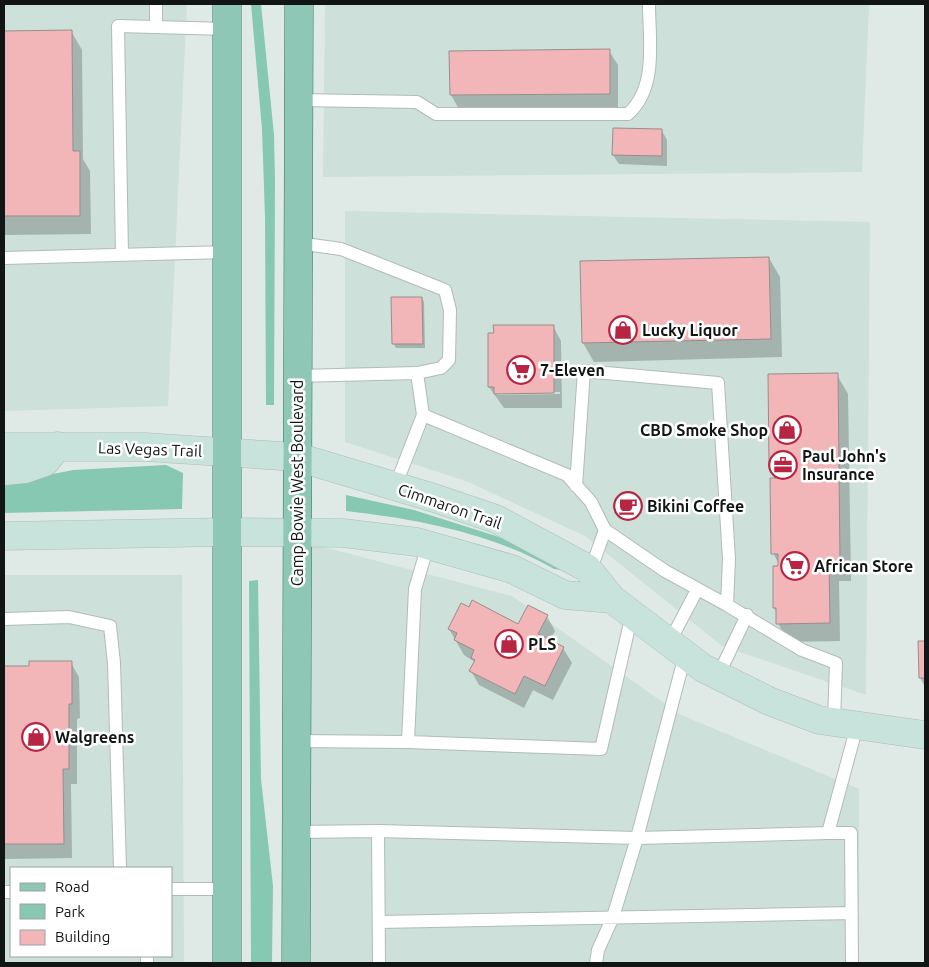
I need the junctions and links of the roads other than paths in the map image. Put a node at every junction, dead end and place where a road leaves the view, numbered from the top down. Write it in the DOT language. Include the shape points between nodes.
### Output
graph roads {
  1 [pos="156,4"];
  2 [pos="299,4"];
  3 [pos="649,4"];
  4 [pos="227,16"];
  5 [pos="156,27"];
  6 [pos="298,100"];
  7 [pos="298,243"];
  8 [pos="227,252"];
  9 [pos="122,254"];
  10 [pos="4,258"];
  11 [pos="417,373"];
  12 [pos="297,376"];
  13 [pos="422,415"];
  14 [pos="58,446"];
  15 [pos="4,447"];
  16 [pos="226,452"];
  17 [pos="297,457"];
  18 [pos="4,471"];
  19 [pos="576,486"];
  20 [pos="395,487"];
  21 [pos="605,530"];
  22 [pos="227,532"];
  23 [pos="296,532"];
  24 [pos="4,536"];
  25 [pos="428,545"];
  26 [pos="587,568"];
  27 [pos="697,590"];
  28 [pos="727,605"];
  29 [pos="622,607"];
  30 [pos="746,615"];
  31 [pos="4,619"];
  32 [pos="677,649"];
  33 [pos="718,676"];
  34 [pos="846,724"];
  35 [pos="925,735"];
  36 [pos="296,741"];
  37 [pos="408,742"];
  38 [pos="378,831"];
  39 [pos="296,832"];
  40 [pos="828,833"];
  41 [pos="637,838"];
  42 [pos="120,867"];
  43 [pos="172,889"];
  44 [pos="227,889"];
  45 [pos="852,912"];
  46 [pos="613,917"];
  47 [pos="378,922"];
  48 [pos="227,963"];
  49 [pos="296,963"];
  50 [pos="379,963"];
  51 [pos="596,963"];
  52 [pos="852,963"];
  1 -- 5 [label="lane"];
  2 -- 6 [label="main road, Camp Bowie West Boulevard"];
  3 -- 6 [label="lane" via="650,75 637,106 628,114 436,114 417,102"];
  4 -- 5 [label="lane"];
  4 -- 8 [label="main road"];
  5 -- 9 [label="lane" via="118,26"];
  6 -- 7 [label="main road, Camp Bowie West Boulevard"];
  7 -- 11 [label="lane" via="341,249 444,290 450,310 449,360 441,368"];
  7 -- 12 [label="main road, Camp Bowie West Boulevard"];
  8 -- 9 [label="lane"];
  8 -- 16 [label="main road"];
  9 -- 10 [label="lane"];
  11 -- 12 [label="lane"];
  11 -- 13 [label="lane"];
  12 -- 17 [label="main road, Camp Bowie West Boulevard"];
  13 -- 19 [label="lane" via="567,475"];
  13 -- 20 [label="lane"];
  14 -- 15 [label="street, Las Vegas Trail"];
  14 -- 16 [label="street, Las Vegas Trail"];
  14 -- 18 [label="street" via="45,462 25,469"];
  16 -- 17 [label="street, Las Vegas Trail"];
  16 -- 22 [label="main road"];
  17 -- 20 [label="street, Cimmaron Trail"];
  17 -- 23 [label="main road, Camp Bowie West Boulevard"];
  19 -- 21 [label="lane" via="591,502"];
  19 -- 28 [label="lane" via="584,371 718,383 729,559"];
  20 -- 26 [label="street, Cimmaron Trail" via="496,519"];
  21 -- 26 [label="lane" via="595,558"];
  21 -- 27 [label="lane"];
  22 -- 23 [label="street"];
  22 -- 24 [label="street"];
  22 -- 44 [label="main road"];
  23 -- 25 [label="street" via="342,533"];
  23 -- 36 [label="main road, Camp Bowie West Boulevard"];
  25 -- 29 [label="street" via="512,569 565,595"];
  25 -- 37 [label="lane" via="415,589"];
  26 -- 29 [label="street, Cimmaron Trail"];
  27 -- 28 [label="lane"];
  27 -- 32 [label="lane"];
  28 -- 30 [label="lane"];
  29 -- 32 [label="street, Cimmaron Trail"];
  29 -- 37 [label="lane" via="601,748"];
  30 -- 33 [label="lane"];
  30 -- 34 [label="lane" via="802,650 836,663"];
  31 -- 42 [label="lane" via="69,617 110,626"];
  32 -- 33 [label="street, Cimmaron Trail"];
  32 -- 41 [label="lane"];
  33 -- 34 [label="street, Cimmaron Trail" via="769,701 819,720"];
  34 -- 35 [label="street, Cimmaron Trail"];
  34 -- 40 [label="lane"];
  36 -- 37 [label="lane"];
  36 -- 39 [label="main road, Camp Bowie West Boulevard"];
  38 -- 39 [label="lane"];
  38 -- 41 [label="lane"];
  38 -- 47 [label="lane"];
  39 -- 49 [label="main road, Camp Bowie West Boulevard"];
  40 -- 41 [label="lane"];
  40 -- 45 [label="lane" via="851,833"];
  41 -- 46 [label="lane"];
  43 -- 44 [label="lane"];
  44 -- 48 [label="main road"];
  45 -- 46 [label="lane"];
  45 -- 52 [label="lane"];
  46 -- 47 [label="lane"];
  46 -- 51 [label="lane" via="598,950"];
  47 -- 50 [label="lane"];
}
